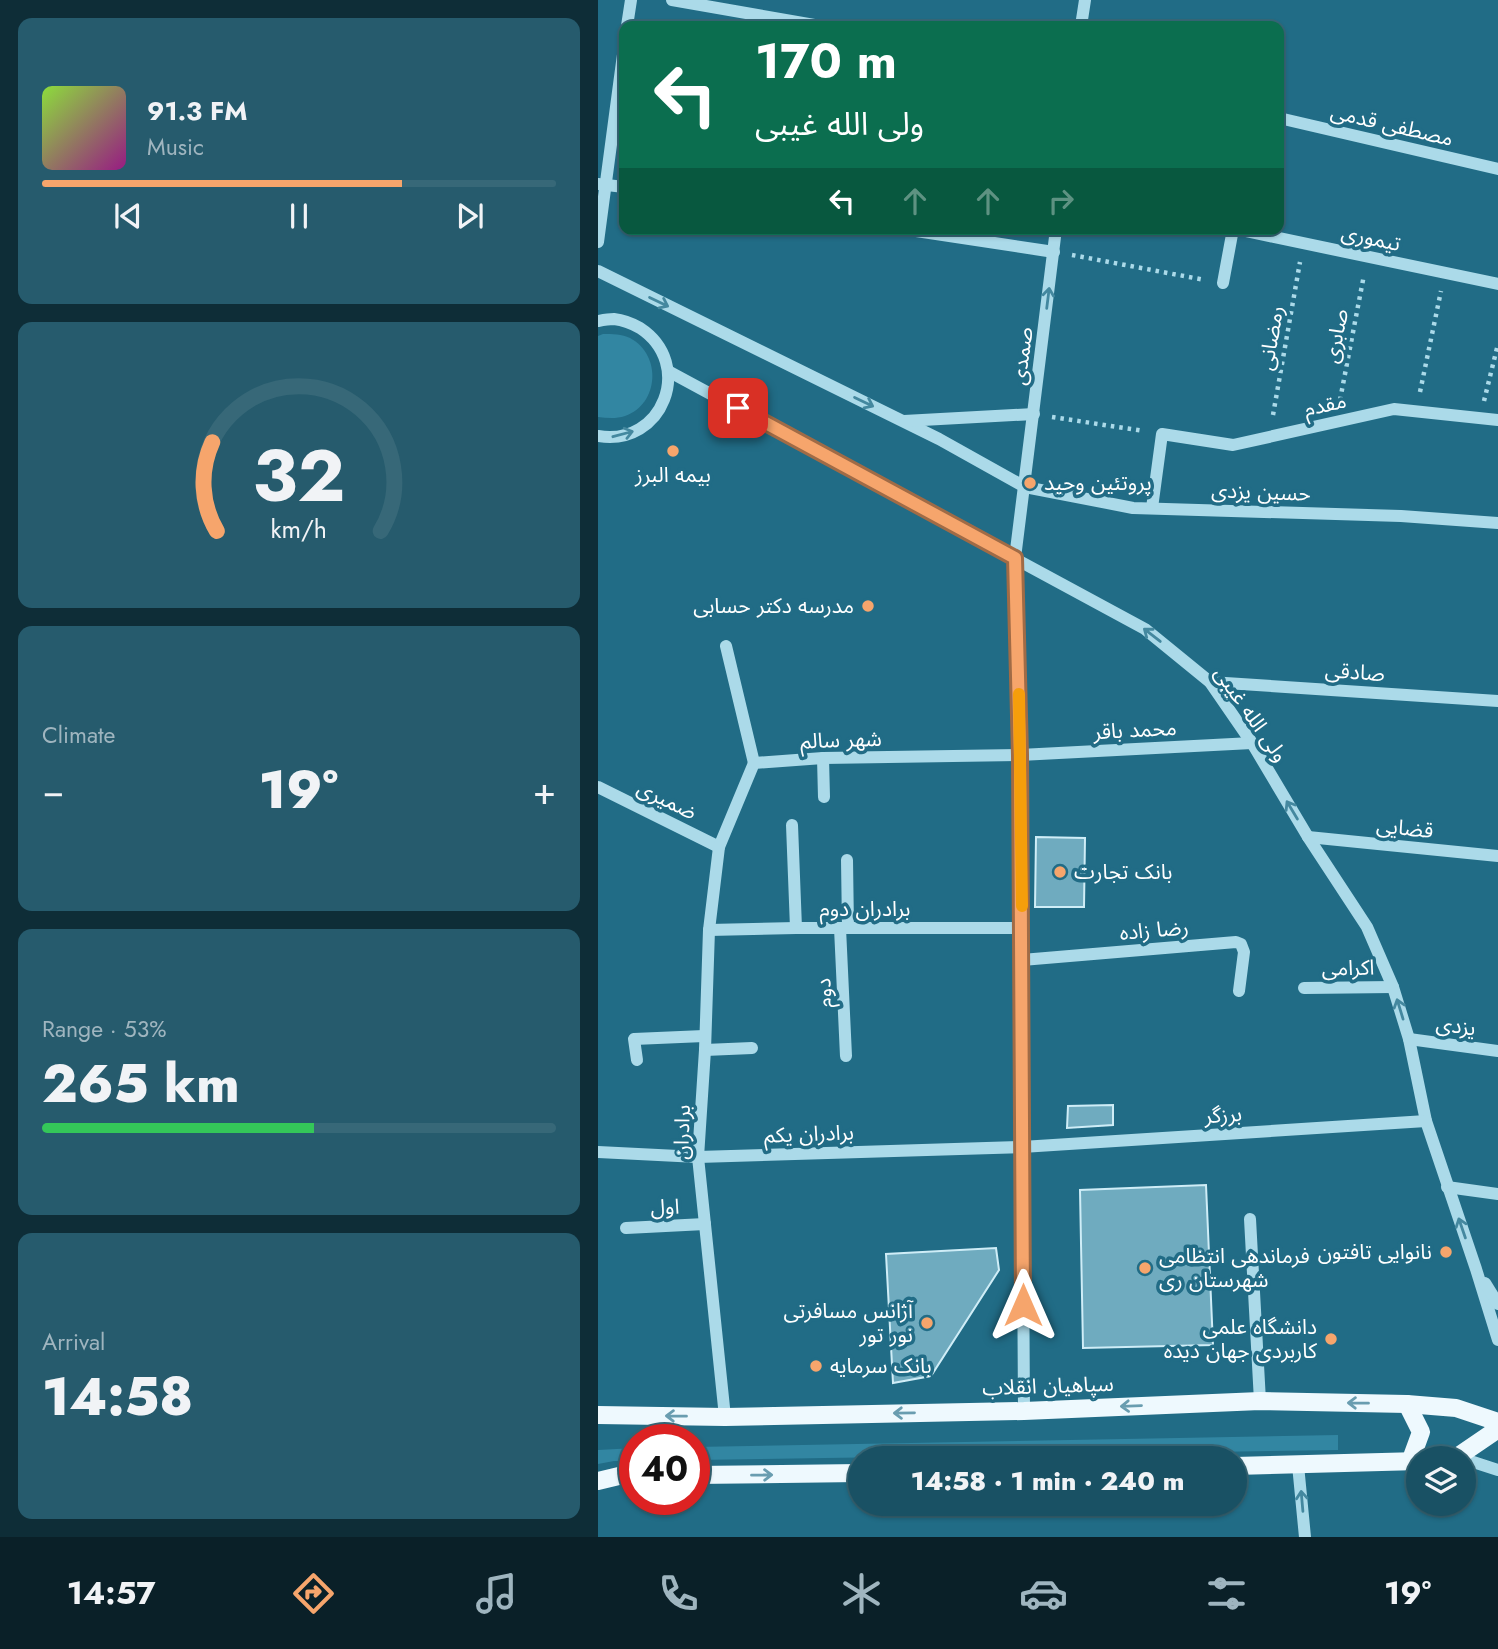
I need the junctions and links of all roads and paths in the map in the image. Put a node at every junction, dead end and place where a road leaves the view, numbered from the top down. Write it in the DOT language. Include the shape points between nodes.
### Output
graph roads {
  1 [pos="631,0"];
  2 [pos="672,0"];
  3 [pos="1085,0"];
  4 [pos="628,21"];
  5 [pos="792,21"];
  6 [pos="1083,21"];
  7 [pos="619,78"];
  8 [pos="1284,119"];
  9 [pos="1498,169"];
  10 [pos="602,184"];
  11 [pos="942,235"];
  12 [pos="1055,235"];
  13 [pos="1233,235"];
  14 [pos="1262,235"];
  15 [pos="598,242"];
  16 [pos="1303,244"];
  17 [pos="1054,252"];
  18 [pos="1368,257"];
  19 [pos="598,271"];
  20 [pos="1444,273"];
  21 [pos="1223,283"];
  22 [pos="1498,284"];
  23 [pos="598,321"];
  24 [pos="1498,344"];
  25 [pos="669,371"];
  26 [pos="1417,411"];
  27 [pos="1034,414"];
  28 [pos="1480,418"];
  29 [pos="1498,420"];
  30 [pos="904,421"];
  31 [pos="1336,422"];
  32 [pos="1162,434"];
  33 [pos="598,436"];
  34 [pos="1269,437"];
  35 [pos="1025,487"];
  36 [pos="1152,508"];
  37 [pos="1498,523"];
  38 [pos="1015,558"];
  39 [pos="726,646"];
  40 [pos="1210,682"];
  41 [pos="1498,701"];
  42 [pos="1252,743"];
  43 [pos="1020,755"];
  44 [pos="823,758"];
  45 [pos="754,763"];
  46 [pos="598,787"];
  47 [pos="824,797"];
  48 [pos="792,825"];
  49 [pos="1308,837"];
  50 [pos="719,847"];
  51 [pos="1498,856"];
  52 [pos="847,860"];
  53 [pos="796,928"];
  54 [pos="844,928"];
  55 [pos="1022,928"];
  56 [pos="709,930"];
  57 [pos="1022,960"];
  58 [pos="1393,987"];
  59 [pos="1304,988"];
  60 [pos="1239,991"];
  61 [pos="704,1036"];
  62 [pos="1409,1039"];
  63 [pos="752,1048"];
  64 [pos="705,1050"];
  65 [pos="1498,1051"];
  66 [pos="846,1056"];
  67 [pos="636,1060"];
  68 [pos="1426,1121"];
  69 [pos="1022,1147"];
  70 [pos="598,1152"];
  71 [pos="698,1157"];
  72 [pos="1447,1187"];
  73 [pos="1498,1194"];
  74 [pos="1250,1219"];
  75 [pos="705,1224"];
  76 [pos="626,1228"];
  77 [pos="1476,1269"];
  78 [pos="1498,1304"];
  79 [pos="1498,1340"];
  80 [pos="1260,1401"];
  81 [pos="1407,1404"];
  82 [pos="1024,1411"];
  83 [pos="598,1415"];
  84 [pos="725,1417"];
  85 [pos="1498,1422"];
  86 [pos="1498,1430"];
  87 [pos="1418,1446"];
  88 [pos="1476,1446"];
  89 [pos="1406,1462"];
  90 [pos="1476,1463"];
  91 [pos="1298,1465"];
  92 [pos="1247,1466"];
  93 [pos="1498,1470"];
  94 [pos="848,1473"];
  95 [pos="710,1475"];
  96 [pos="619,1476"];
  97 [pos="598,1481"];
  98 [pos="1305,1537"];
  1 -- 4 [label="street"];
  2 -- 5 [label="street"];
  3 -- 6 [label="street"];
  7 -- 10 [label="street"];
  8 -- 9 [label="street, مصطفی قدمی"];
  10 -- 15 [label="street"];
  11 -- 17 [label="street"];
  12 -- 17 [label="street, صمدی"];
  13 -- 21 [label="street, تیموری"];
  14 -- 16 [label="street, تیموری"];
  16 -- 18 [label="street, تیموری"];
  16 -- 34 [label="path, رمضانی"];
  17 -- 21 [label="path"];
  27 -- 17 [label="street, صمدی, one-way"];
  18 -- 20 [label="street, تیموری"];
  18 -- 31 [label="path, صابری"];
  19 -- 30 [label="street, حسین یزدی, one-way"];
  20 -- 22 [label="street, تیموری"];
  20 -- 26 [label="path"];
  23 -- 25 [label="street" via="634,324 651,335 663,351"];
  24 -- 28 [label="path"];
  33 -- 25 [label="street, one-way" via="630,435 647,424 660,410"];
  25 -- 38 [label="street, ولی الله غیبی"];
  26 -- 28 [label="street, مقدم"];
  26 -- 31 [label="street, مقدم" via="1394,409"];
  27 -- 30 [label="street"];
  27 -- 32 [label="path"];
  27 -- 35 [label="street, صمدی"];
  28 -- 29 [label="street, مقدم"];
  30 -- 35 [label="street, حسین یزدی"];
  31 -- 34 [label="street, مقدم"];
  32 -- 34 [label="street, مقدم" via="1233,445"];
  32 -- 36 [label="street"];
  35 -- 36 [label="street, حسین یزدی"];
  35 -- 38 [label="street, صمدی"];
  36 -- 37 [label="street, حسین یزدی"];
  40 -- 38 [label="street, ولی الله غیبی, one-way" via="1145,629"];
  38 -- 43 [label="street, صمدی"];
  39 -- 45 [label="street"];
  40 -- 41 [label="street, صادقی"];
  40 -- 42 [label="street, ولی الله غیبی"];
  42 -- 43 [label="street, محمد باقر"];
  49 -- 42 [label="street, ولی الله غیبی, one-way"];
  43 -- 44 [label="street, شهر سالم"];
  43 -- 55 [label="street, صمدی"];
  44 -- 45 [label="street, شهر سالم"];
  44 -- 47 [label="street"];
  45 -- 50 [label="street"];
  46 -- 50 [label="street, ضمیری"];
  48 -- 53 [label="street"];
  49 -- 51 [label="street, قضایی"];
  49 -- 58 [label="street, ولی الله غیبی" via="1367,927"];
  50 -- 56 [label="street, برادران"];
  52 -- 54 [label="street"];
  53 -- 54 [label="street, برادران دوم"];
  53 -- 56 [label="street, برادران دوم"];
  54 -- 55 [label="street, برادران دوم"];
  54 -- 66 [label="street, دوم"];
  55 -- 57 [label="street, صمدی"];
  56 -- 61 [label="street, برادران"];
  57 -- 60 [label="street, رضا زاده" via="1236,942 1244,952"];
  57 -- 69 [label="street, صمدی"];
  58 -- 59 [label="street, اکرامی"];
  62 -- 58 [label="street, ولی الله غیبی, one-way"];
  61 -- 64 [label="street, برادران"];
  61 -- 67 [label="street" via="634,1040"];
  62 -- 65 [label="street, یزدی"];
  62 -- 68 [label="street, ولی الله غیبی"];
  63 -- 64 [label="street"];
  64 -- 71 [label="street, برادران"];
  68 -- 69 [label="street, برزگر"];
  68 -- 72 [label="street, ولی الله غیبی"];
  69 -- 71 [label="street, برادران یکم"];
  69 -- 82 [label="street, صمدی"];
  70 -- 71 [label="street, برادران یکم"];
  71 -- 75 [label="street, برادران"];
  72 -- 73 [label="street"];
  77 -- 72 [label="street, ولی الله غیبی, one-way"];
  74 -- 80 [label="street"];
  75 -- 76 [label="street, اول"];
  75 -- 84 [label="street, برادران"];
  77 -- 78 [label="street"];
  77 -- 79 [label="street, ولی الله غیبی"];
  81 -- 80 [label="main road, سپاهیان انقلاب, one-way"];
  80 -- 82 [label="main road, سپاهیان انقلاب, one-way"];
  81 -- 85 [label="main road, سپاهیان انقلاب" via="1456,1408"];
  81 -- 87 [label="main road" via="1421,1432"];
  82 -- 84 [label="main road, سپاهیان انقلاب, one-way"];
  84 -- 83 [label="main road, سپاهیان انقلاب, one-way"];
  86 -- 88 [label="main road"];
  89 -- 91 [label="main road"];
  90 -- 93 [label="street"];
  91 -- 92 [label="main road"];
  98 -- 91 [label="street, one-way"];
  95 -- 94 [label="main road, one-way"];
  96 -- 97 [label="main road"];
}
